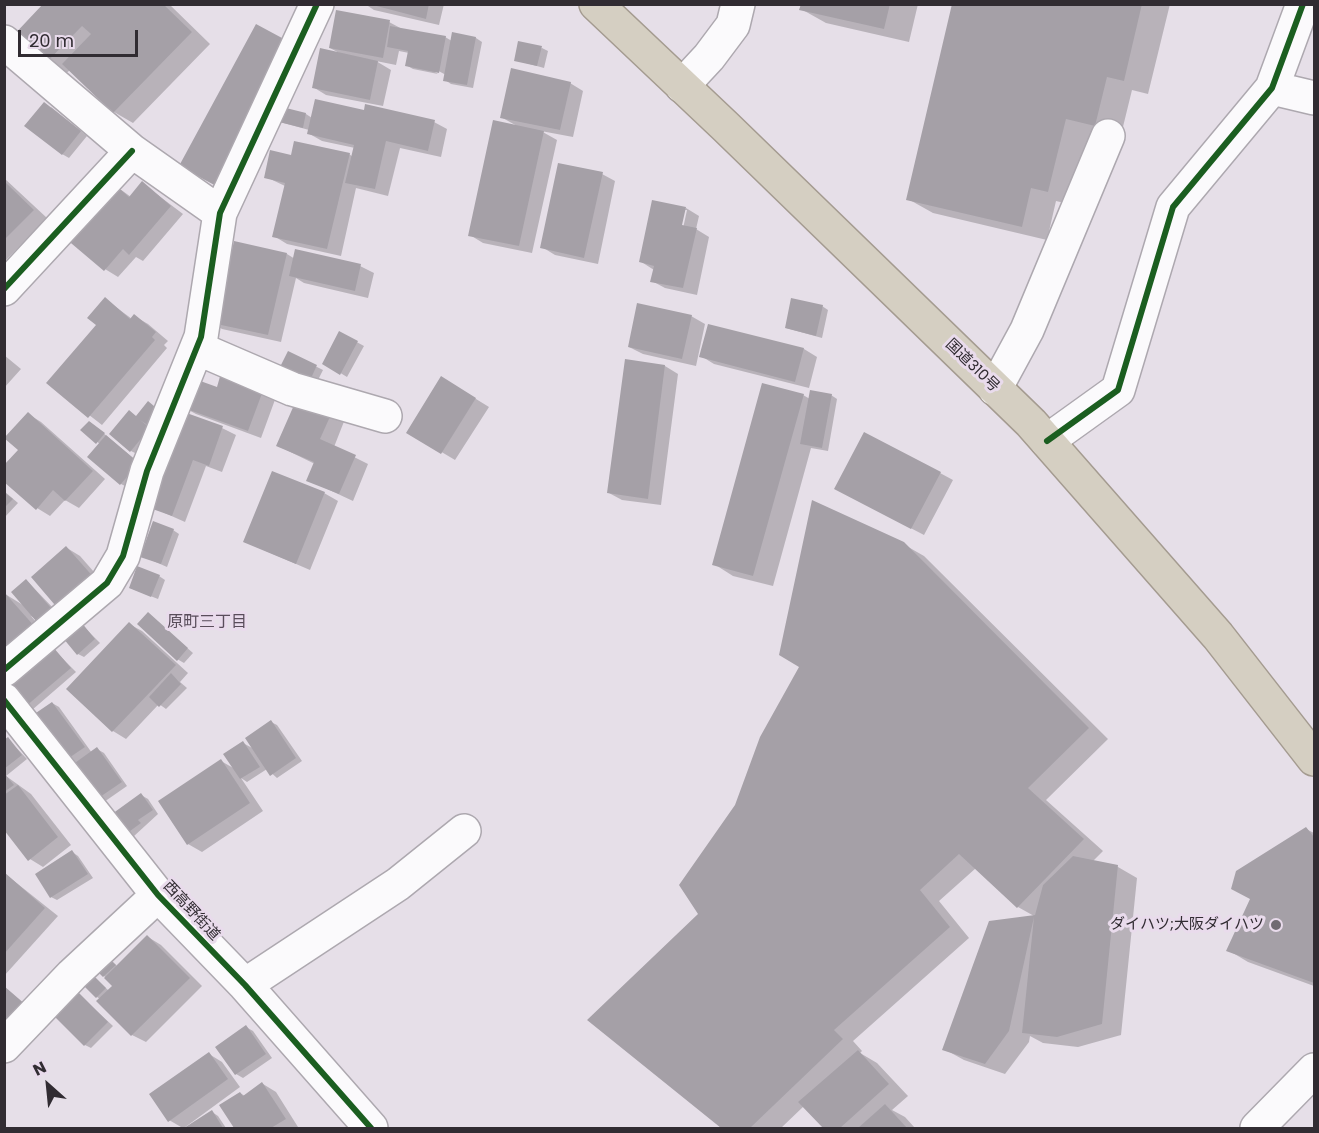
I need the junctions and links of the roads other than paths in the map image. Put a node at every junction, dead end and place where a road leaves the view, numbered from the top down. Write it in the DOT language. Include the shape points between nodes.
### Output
graph roads {
  1 [pos="317,4"];
  2 [pos="596,4"];
  3 [pos="738,4"];
  4 [pos="1303,4"];
  5 [pos="4,42"];
  6 [pos="682,86"];
  7 [pos="1272,88"];
  8 [pos="1314,98"];
  9 [pos="1108,136"];
  10 [pos="132,151"];
  11 [pos="220,213"];
  12 [pos="4,289"];
  13 [pos="197,348"];
  14 [pos="995,389"];
  15 [pos="384,416"];
  16 [pos="1047,441"];
  17 [pos="4,670"];
  18 [pos="4,700"];
  19 [pos="1314,759"];
  20 [pos="464,831"];
  21 [pos="158,895"];
  22 [pos="245,985"];
  23 [pos="4,1046"];
  24 [pos="1314,1070"];
  25 [pos="371,1128"];
  26 [pos="1257,1128"];
  1 -- 11 [label="street"];
  2 -- 6 [label="highway, 国道310号"];
  3 -- 6 [label="street" via="733,25"];
  4 -- 7 [label="street"];
  5 -- 10 [label="street"];
  6 -- 14 [label="highway, 国道310号"];
  7 -- 8 [label="street"];
  7 -- 16 [label="street" via="1173,207 1118,390"];
  9 -- 14 [label="street" via="1027,330"];
  10 -- 11 [label="street"];
  10 -- 12 [label="street"];
  11 -- 13 [label="street"];
  13 -- 15 [label="street" via="292,389"];
  13 -- 17 [label="street" via="147,471 123,556 107,583"];
  14 -- 16 [label="highway, 国道310号"];
  16 -- 19 [label="highway, 国道310号" via="1218,636"];
  18 -- 21 [label="street, 西高野街道"];
  20 -- 22 [label="street" via="398,884"];
  21 -- 22 [label="street, 西高野街道"];
  21 -- 23 [label="street" via="72,975"];
  22 -- 25 [label="street, 西高野街道"];
  24 -- 26 [label="street"];
}
